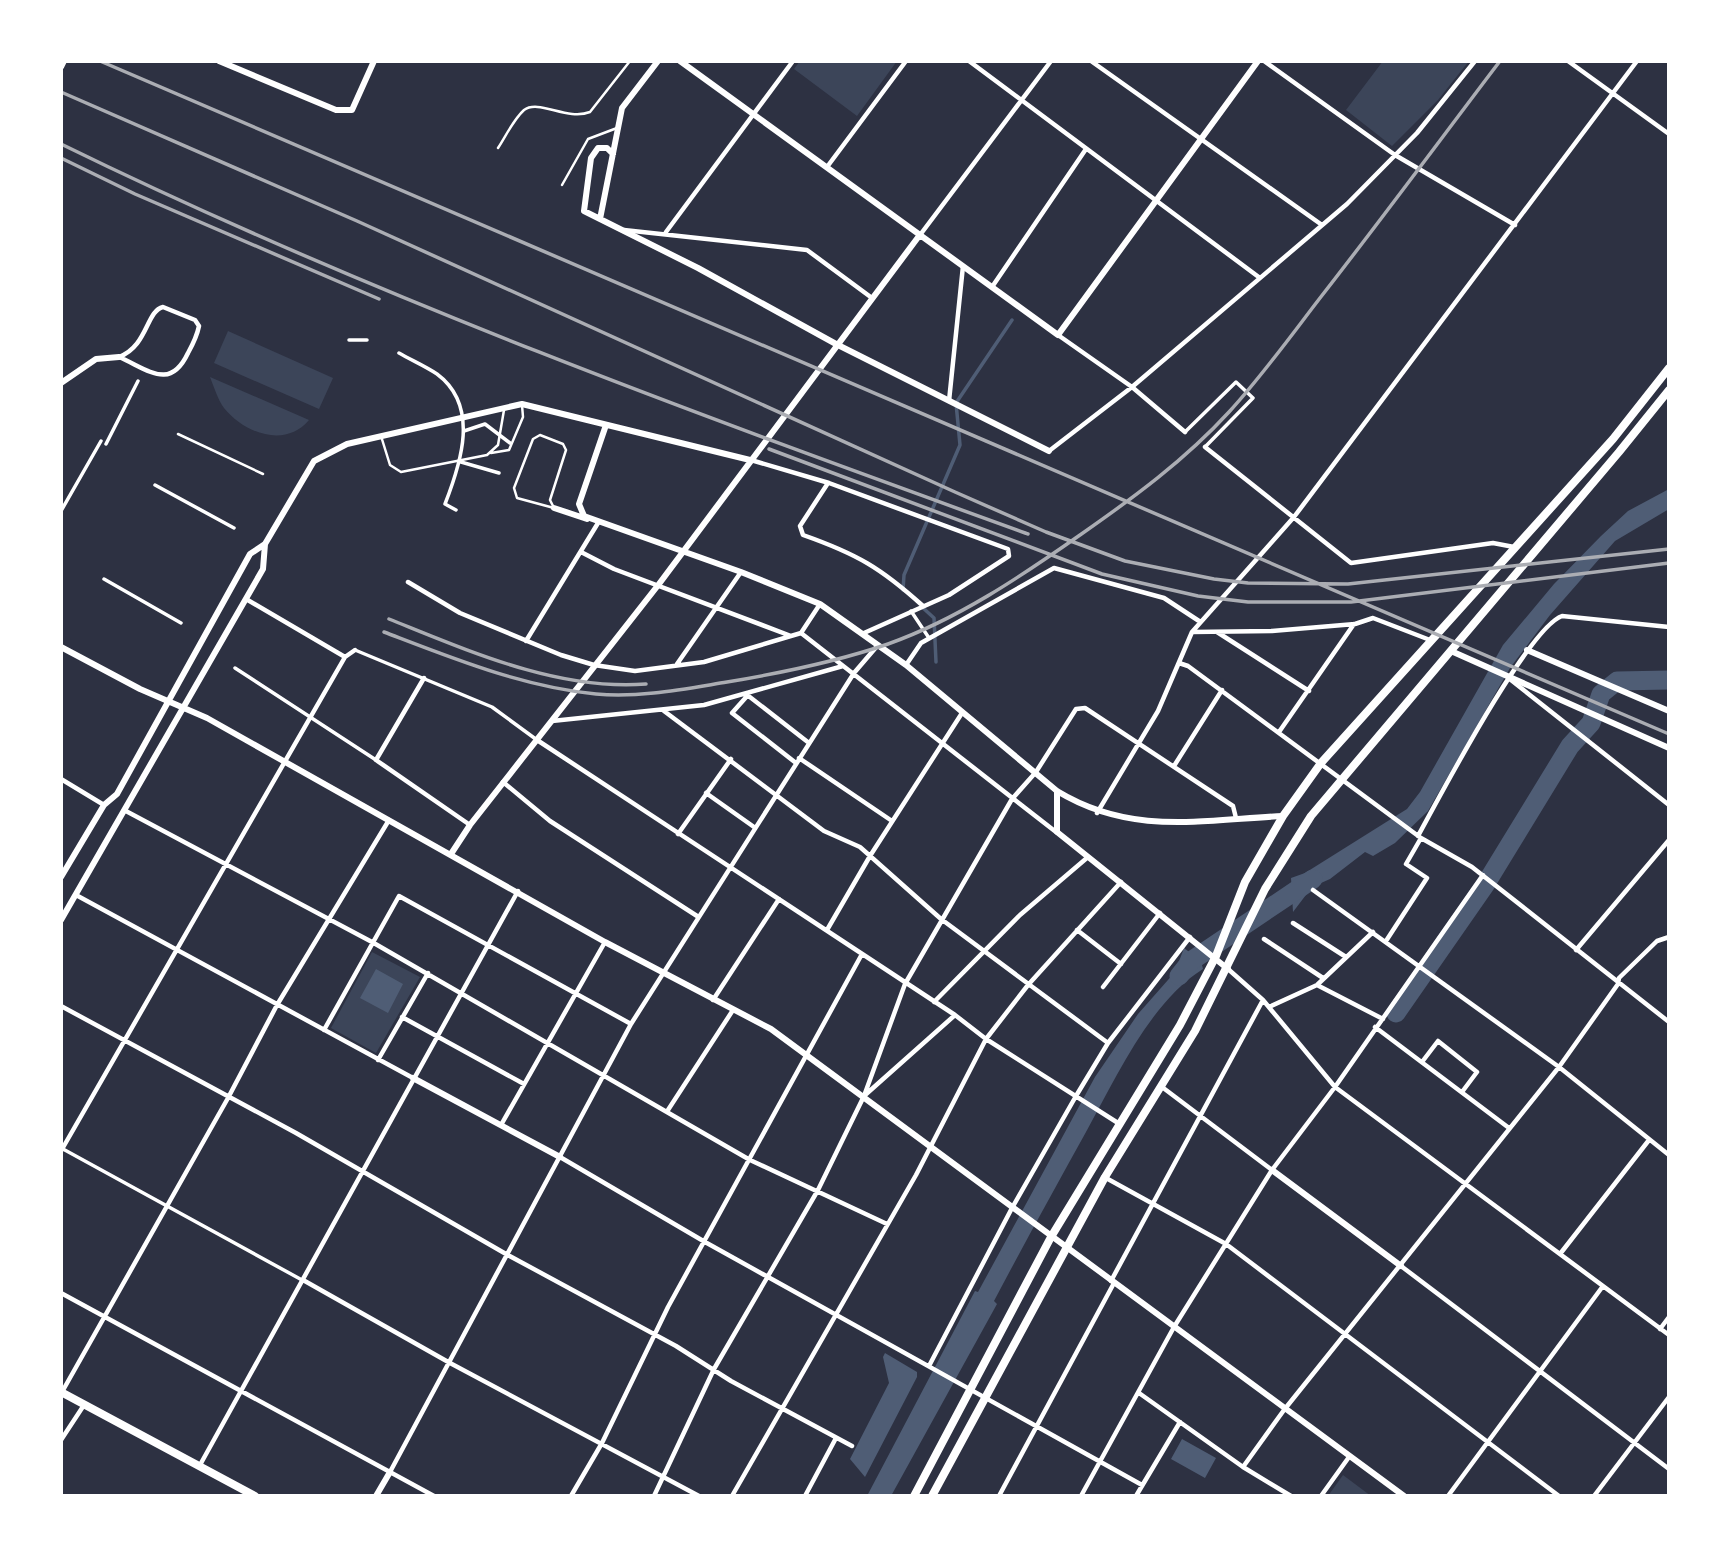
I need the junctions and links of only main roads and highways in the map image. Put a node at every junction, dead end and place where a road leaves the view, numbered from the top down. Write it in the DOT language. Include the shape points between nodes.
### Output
graph roads {
  1 [pos="1669,368"];
  2 [pos="1669,390"];
  3 [pos="62,1392"];
  4 [pos="255,1496"];
  5 [pos="914,1496"];
  6 [pos="932,1496"];
  1 -- 5 [label="main road" via="1613,439 1321,763 1283,816 1245,882 1216,956 1180,1025 1051,1237"];
  2 -- 6 [label="main road" via="1311,816 1265,890 1228,969 1162,1087 1105,1177"];
  3 -- 4 [label="main road"];
}
